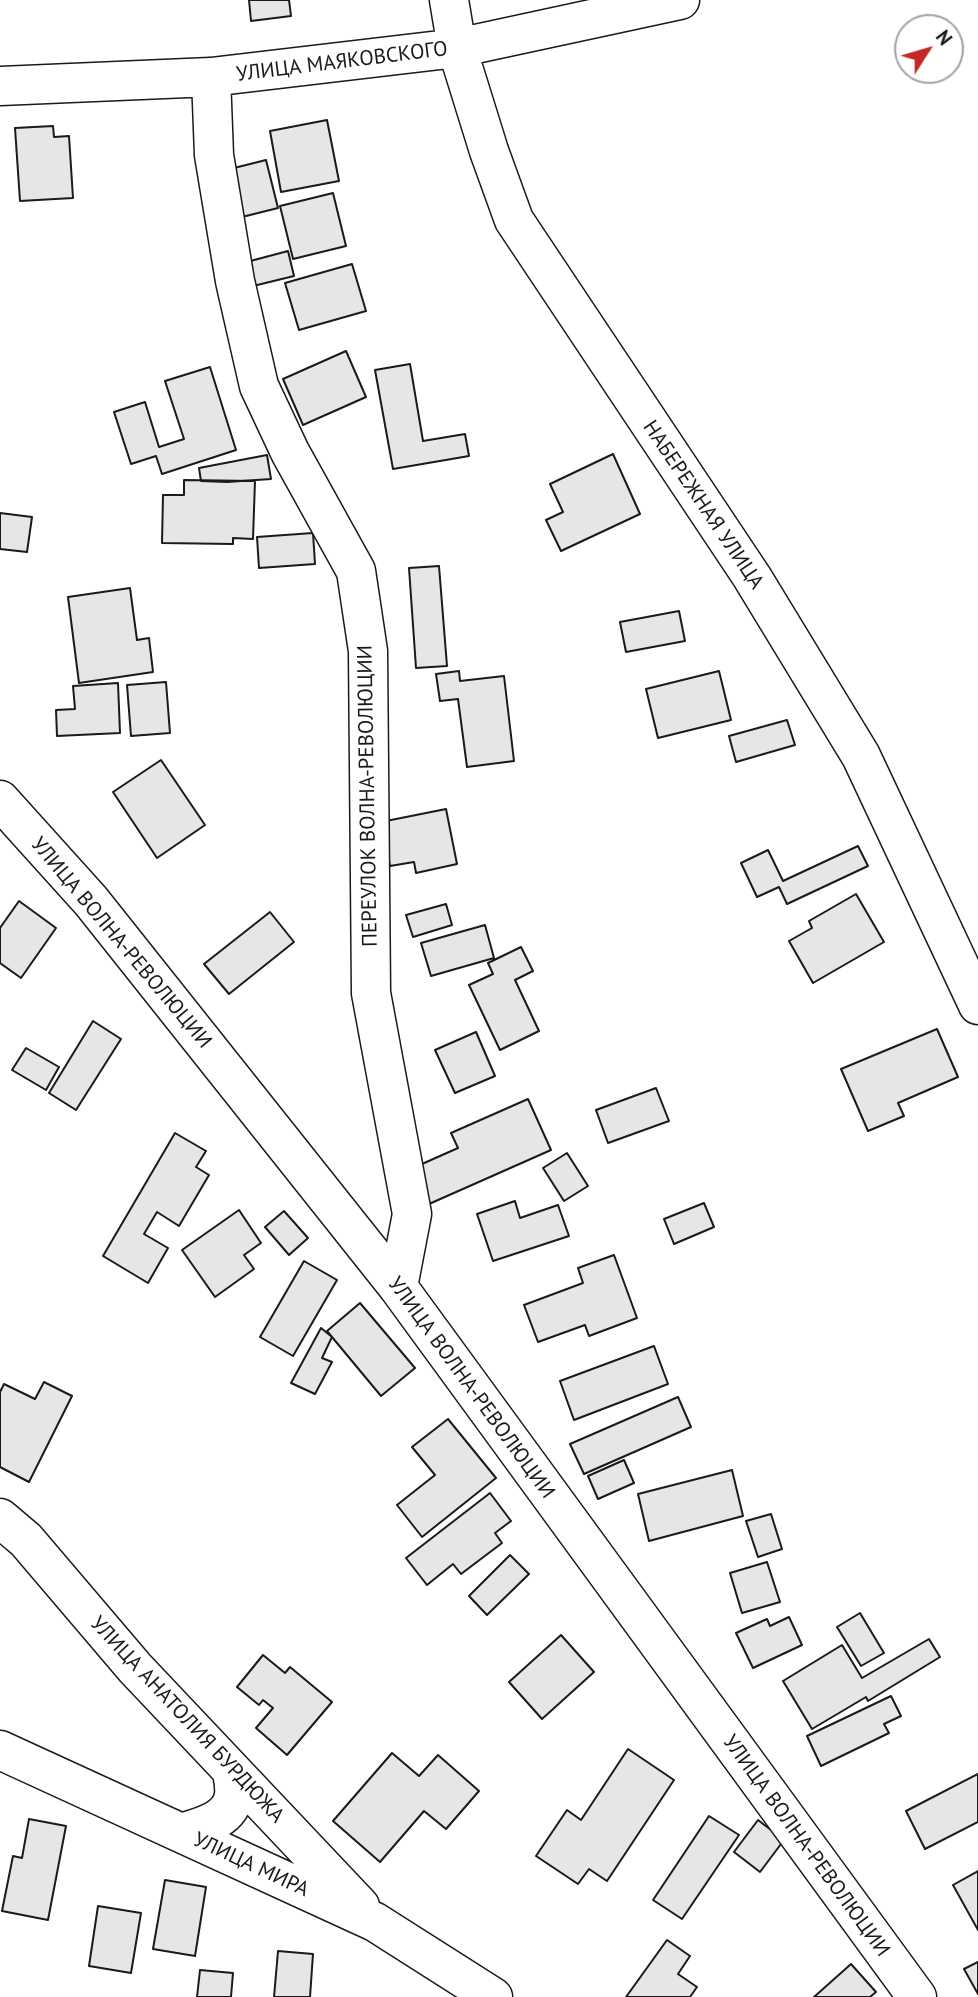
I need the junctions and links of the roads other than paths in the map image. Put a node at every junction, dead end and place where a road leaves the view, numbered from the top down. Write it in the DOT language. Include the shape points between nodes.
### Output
graph roads {
  1 [pos="449,0"];
  2 [pos="680,0"];
  3 [pos="457,48"];
  4 [pos="211,77"];
  5 [pos="0,86"];
  6 [pos="0,800"];
  7 [pos="978,1004"];
  8 [pos="398,1287"];
  9 [pos="0,1518"];
  10 [pos="0,1750"];
  11 [pos="232,1771"];
  12 [pos="181,1833"];
  13 [pos="375,1922"];
  14 [pos="492,1997"];
  15 [pos="917,1997"];
  1 -- 3 [label="street, НАБЕРЕЖНАЯ УЛИЦА"];
  2 -- 3 [label="street, УЛИЦА МАЯКОВСКОГО"];
  3 -- 4 [label="street, УЛИЦА МАЯКОВСКОГО"];
  3 -- 7 [label="street, НАБЕРЕЖНАЯ УЛИЦА" via="514,220 752,577 861,757"];
  4 -- 5 [label="street, УЛИЦА МАЯКОВСКОГО"];
  4 -- 8 [label="street, ПЕРЕУЛОК ВОЛНА-РЕВОЛЮЦИИ" via="214,155 259,386 356,571 368,651 371,993 412,1214"];
  6 -- 8 [label="street, УЛИЦА ВОЛНА-РЕВОЛЮЦИИ" via="91,901"];
  8 -- 15 [label="street, УЛИЦА ВОЛНА-РЕВОЛЮЦИИ"];
  9 -- 11 [label="street, УЛИЦА АНАТОЛИЯ БУРДЮЖА" via="26,1540 135,1668"];
  10 -- 12 [label="street, УЛИЦА МИРА"];
  11 -- 12 [label="street" via="234,1797 224,1814 211,1825"];
  11 -- 13 [label="street, УЛИЦА АНАТОЛИЯ БУРДЮЖА"];
  12 -- 13 [label="street, УЛИЦА МИРА"];
  13 -- 14 [label="street, УЛИЦА МИРА"];
}
